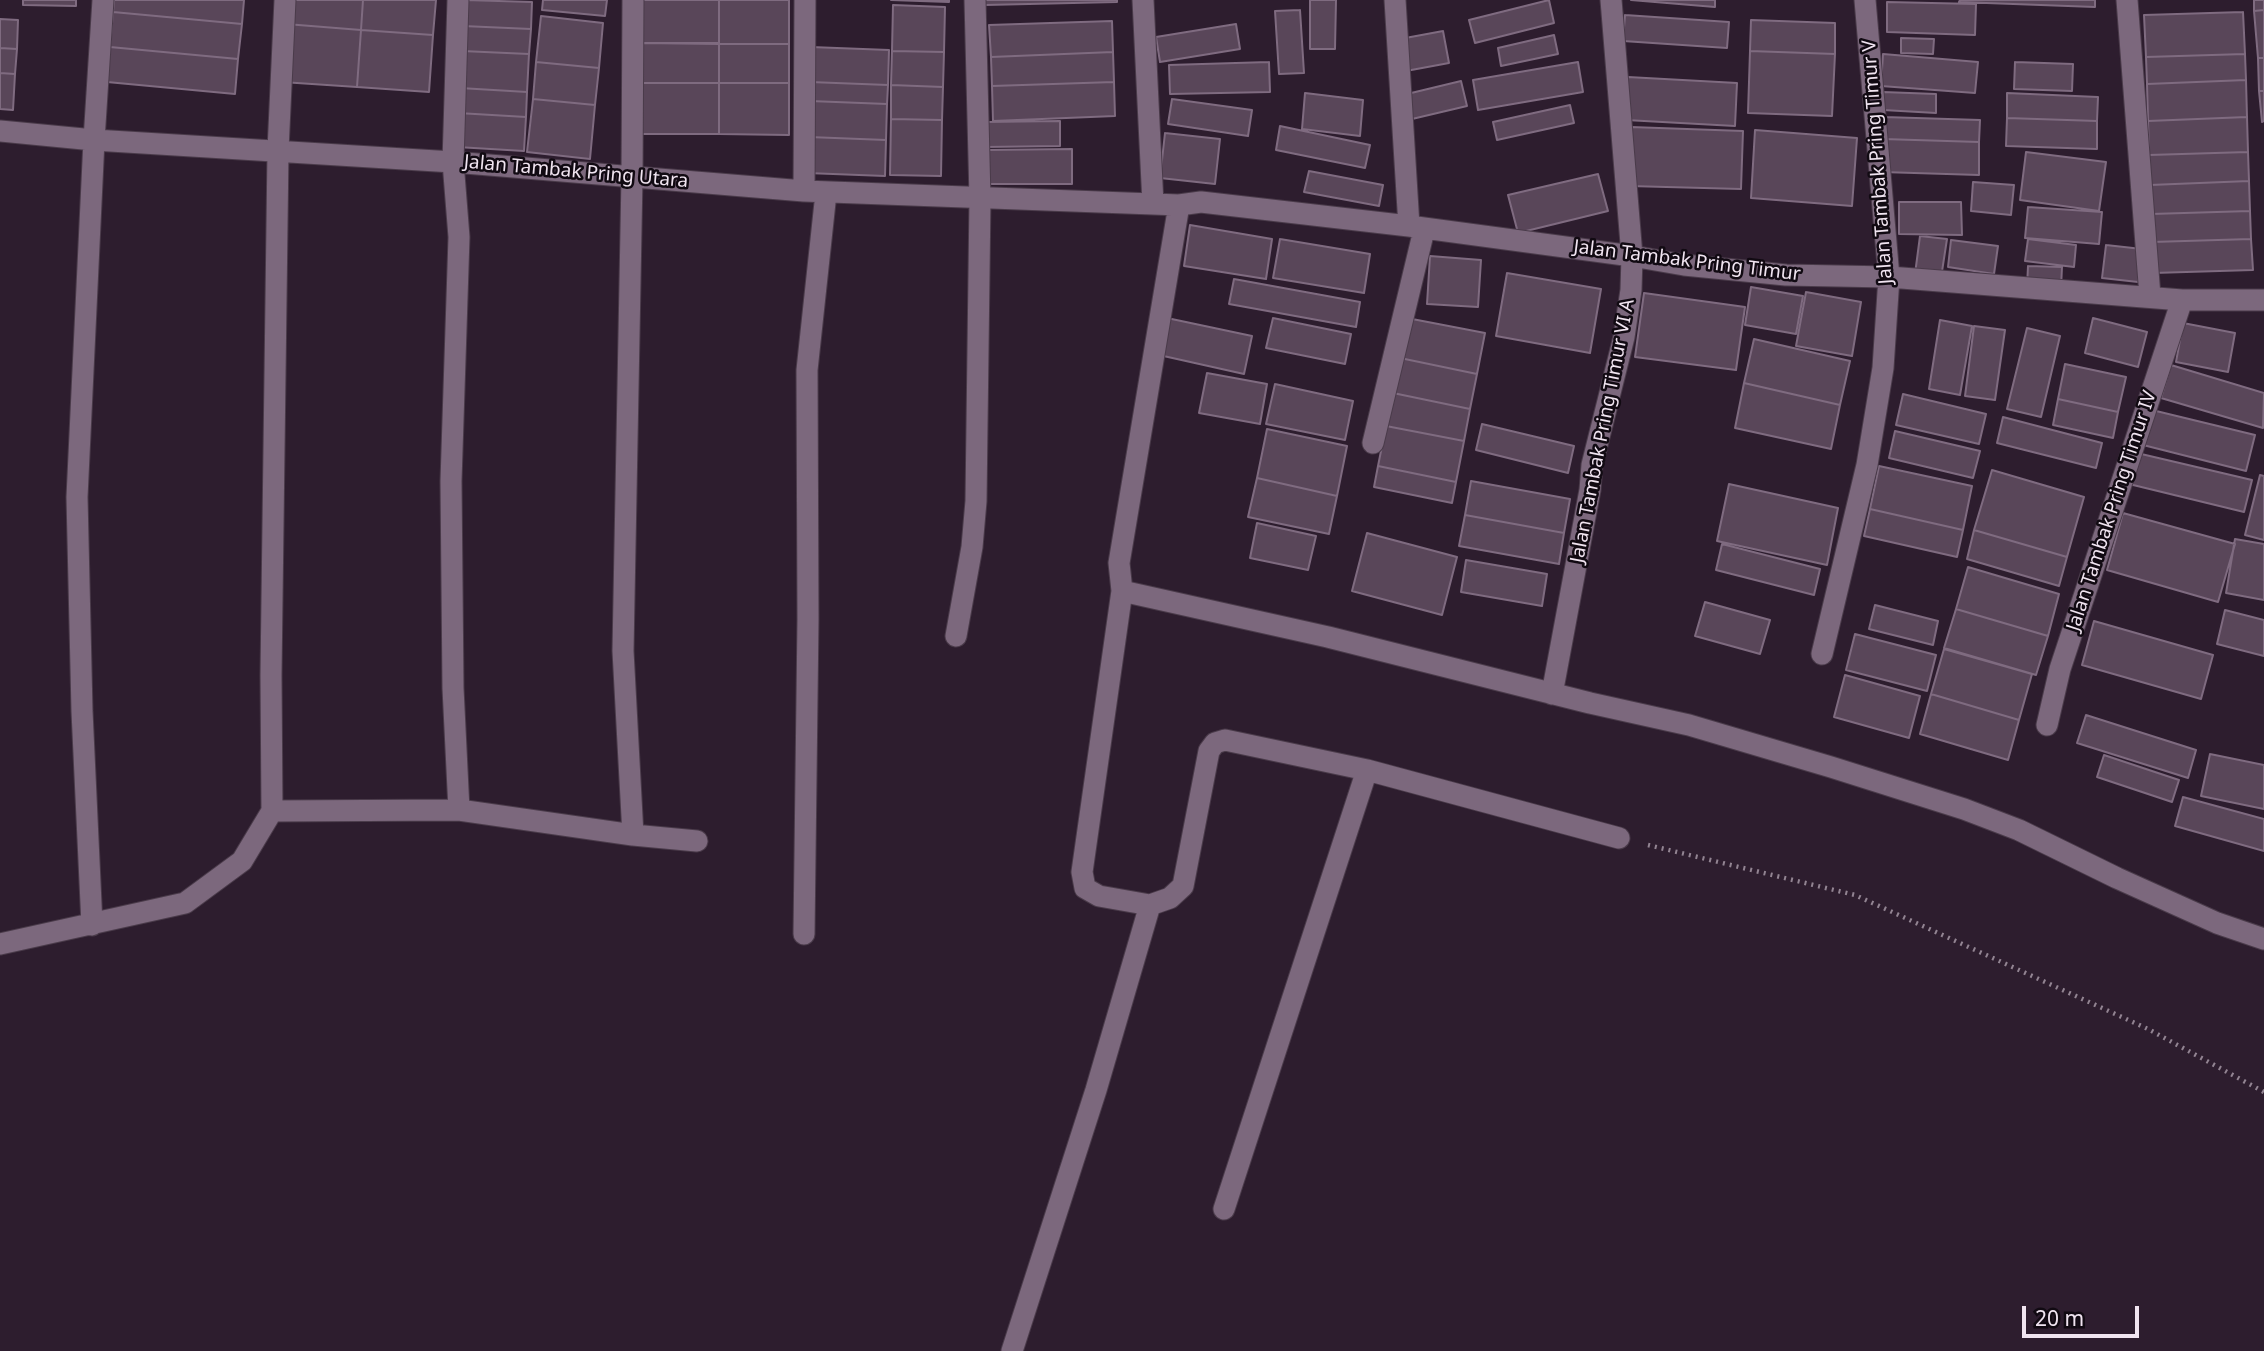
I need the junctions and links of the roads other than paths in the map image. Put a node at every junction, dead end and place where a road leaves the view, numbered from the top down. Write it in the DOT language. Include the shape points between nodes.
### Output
graph roads {
  1 [pos="103,0"];
  2 [pos="285,0"];
  3 [pos="457,0"];
  4 [pos="633,0"];
  5 [pos="806,0"];
  6 [pos="975,0"];
  7 [pos="1143,0"];
  8 [pos="1395,0"];
  9 [pos="1611,0"];
  10 [pos="1865,0"];
  11 [pos="2127,0"];
  12 [pos="0,131"];
  13 [pos="94,140"];
  14 [pos="278,150"];
  15 [pos="453,162"];
  16 [pos="632,177"];
  17 [pos="804,191"];
  18 [pos="826,193"];
  19 [pos="980,198"];
  20 [pos="1153,204"];
  21 [pos="1179,205"];
  22 [pos="1417,228"];
  23 [pos="1632,256"];
  24 [pos="1889,277"];
  25 [pos="2150,296"];
  26 [pos="2182,300"];
  27 [pos="2264,300"];
  28 [pos="1373,443"];
  29 [pos="1122,592"];
  30 [pos="957,636"];
  31 [pos="1822,654"];
  32 [pos="1552,694"];
  33 [pos="2047,725"];
  34 [pos="1367,770"];
  35 [pos="459,810"];
  36 [pos="272,811"];
  37 [pos="633,835"];
  38 [pos="1619,838"];
  39 [pos="697,841"];
  40 [pos="1150,905"];
  41 [pos="92,925"];
  42 [pos="804,934"];
  43 [pos="2264,939"];
  44 [pos="0,944"];
  45 [pos="1224,1209"];
  46 [pos="1012,1351"];
  1 -- 13 [label="street"];
  2 -- 14 [label="street"];
  3 -- 15 [label="street"];
  4 -- 16 [label="street"];
  5 -- 17 [label="street"];
  6 -- 19 [label="street"];
  7 -- 20 [label="street"];
  8 -- 22 [label="street"];
  9 -- 23 [label="street, Jalan Tambak Pring Timur VI A"];
  10 -- 24 [label="street, Jalan Tambak Pring Timur V"];
  11 -- 25 [label="street"];
  12 -- 13 [label="street, Jalan Tambak Pring Utara"];
  13 -- 14 [label="street, Jalan Tambak Pring Utara"];
  13 -- 41 [label="street" via="77,498"];
  14 -- 15 [label="street, Jalan Tambak Pring Utara"];
  14 -- 36 [label="street"];
  15 -- 16 [label="street, Jalan Tambak Pring Utara"];
  15 -- 35 [label="street" via="459,237 451,481"];
  16 -- 17 [label="street, Jalan Tambak Pring Utara"];
  16 -- 37 [label="street" via="623,651"];
  17 -- 18 [label="street, Jalan Tambak Pring Utara"];
  18 -- 19 [label="street, Jalan Tambak Pring Utara"];
  18 -- 42 [label="street" via="807,370"];
  19 -- 20 [label="street, Jalan Tambak Pring Utara"];
  19 -- 30 [label="street" via="976,501"];
  20 -- 21 [label="street, Jalan Tambak Pring Timur"];
  21 -- 22 [label="street, Jalan Tambak Pring Timur" via="1201,202"];
  21 -- 29 [label="street" via="1119,563"];
  22 -- 23 [label="street, Jalan Tambak Pring Timur"];
  22 -- 28 [label="street"];
  23 -- 24 [label="street, Jalan Tambak Pring Timur" via="1786,275"];
  23 -- 32 [label="street, Jalan Tambak Pring Timur VI A" via="1624,337 1592,466"];
  24 -- 25 [label="street, Jalan Tambak Pring Timur"];
  24 -- 31 [label="street, Jalan Tambak Pring Timur V" via="1883,368 1867,465"];
  25 -- 26 [label="street, Jalan Tambak Pring Timur"];
  26 -- 27 [label="street, Jalan Tambak Pring Timur"];
  26 -- 33 [label="street, Jalan Tambak Pring Timur IV" via="2060,668"];
  29 -- 32 [label="street" via="1328,637"];
  29 -- 40 [label="street" via="1082,872 1085,888 1099,895"];
  32 -- 43 [label="street" via="1689,725 1964,810 2019,830 2217,923"];
  34 -- 38 [label="street"];
  34 -- 40 [label="street" via="1225,740 1215,743 1209,751 1183,886 1170,898"];
  34 -- 45 [label="street"];
  35 -- 36 [label="street"];
  35 -- 37 [label="street"];
  36 -- 41 [label="street" via="242,861 185,903"];
  37 -- 39 [label="street"];
  40 -- 46 [label="street"];
  41 -- 44 [label="street"];
}
